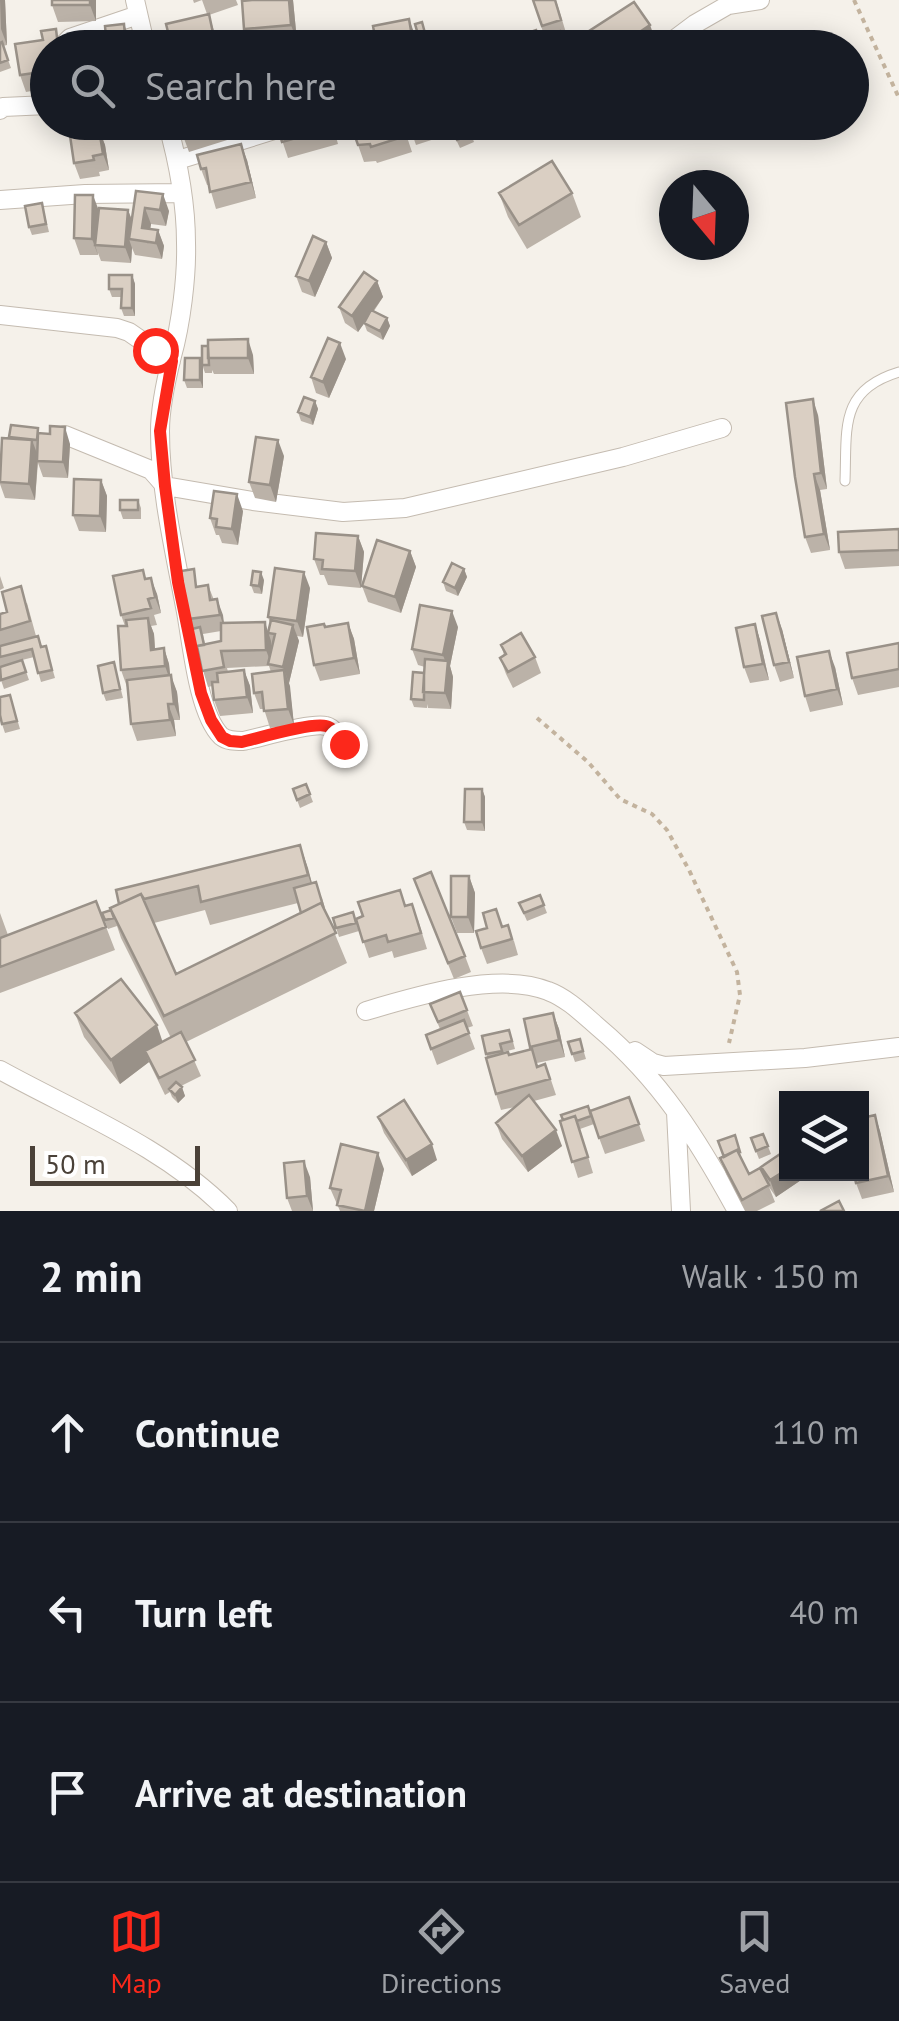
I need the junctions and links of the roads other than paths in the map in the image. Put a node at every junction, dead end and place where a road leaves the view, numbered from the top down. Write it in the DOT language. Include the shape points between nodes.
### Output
graph roads {
  1 [pos="760,0"];
  2 [pos="727,2"];
  3 [pos="136,7"];
  4 [pos="87,30"];
  5 [pos="687,30"];
  6 [pos="30,106"];
  7 [pos="0,110"];
  8 [pos="172,140"];
  9 [pos="242,140"];
  10 [pos="178,160"];
  11 [pos="181,193"];
  12 [pos="0,200"];
  13 [pos="0,315"];
  14 [pos="172,361"];
  15 [pos="899,372"];
  16 [pos="722,428"];
  17 [pos="65,435"];
  18 [pos="845,481"];
  19 [pos="165,486"];
  20 [pos="344,744"];
  21 [pos="576,1008"];
  22 [pos="366,1011"];
  23 [pos="899,1047"];
  24 [pos="0,1070"];
  25 [pos="676,1109"];
  26 [pos="228,1211"];
  27 [pos="681,1211"];
  28 [pos="737,1211"];
  1 -- 2 [label="street"];
  2 -- 5 [label="street"];
  3 -- 4 [label="street"];
  6 -- 7 [label="street"];
  8 -- 10 [label="street"];
  9 -- 10 [label="street"];
  10 -- 11 [label="street"];
  11 -- 12 [label="street"];
  11 -- 14 [label="street" via="186,243"];
  13 -- 14 [label="street" via="117,328"];
  14 -- 19 [label="street" via="160,431"];
  15 -- 18 [label="lane" via="862,390 848,420"];
  16 -- 19 [label="street" via="405,508 343,512"];
  17 -- 19 [label="street" via="152,470"];
  19 -- 20 [label="street" via="201,693 222,737 242,742 328,726"];
  21 -- 22 [label="street" via="548,991 498,984 423,994"];
  21 -- 23 [label="street" via="664,1066"];
  21 -- 25 [label="street"];
  24 -- 26 [label="street" via="140,1144"];
  25 -- 27 [label="street"];
  25 -- 28 [label="street"];
}
